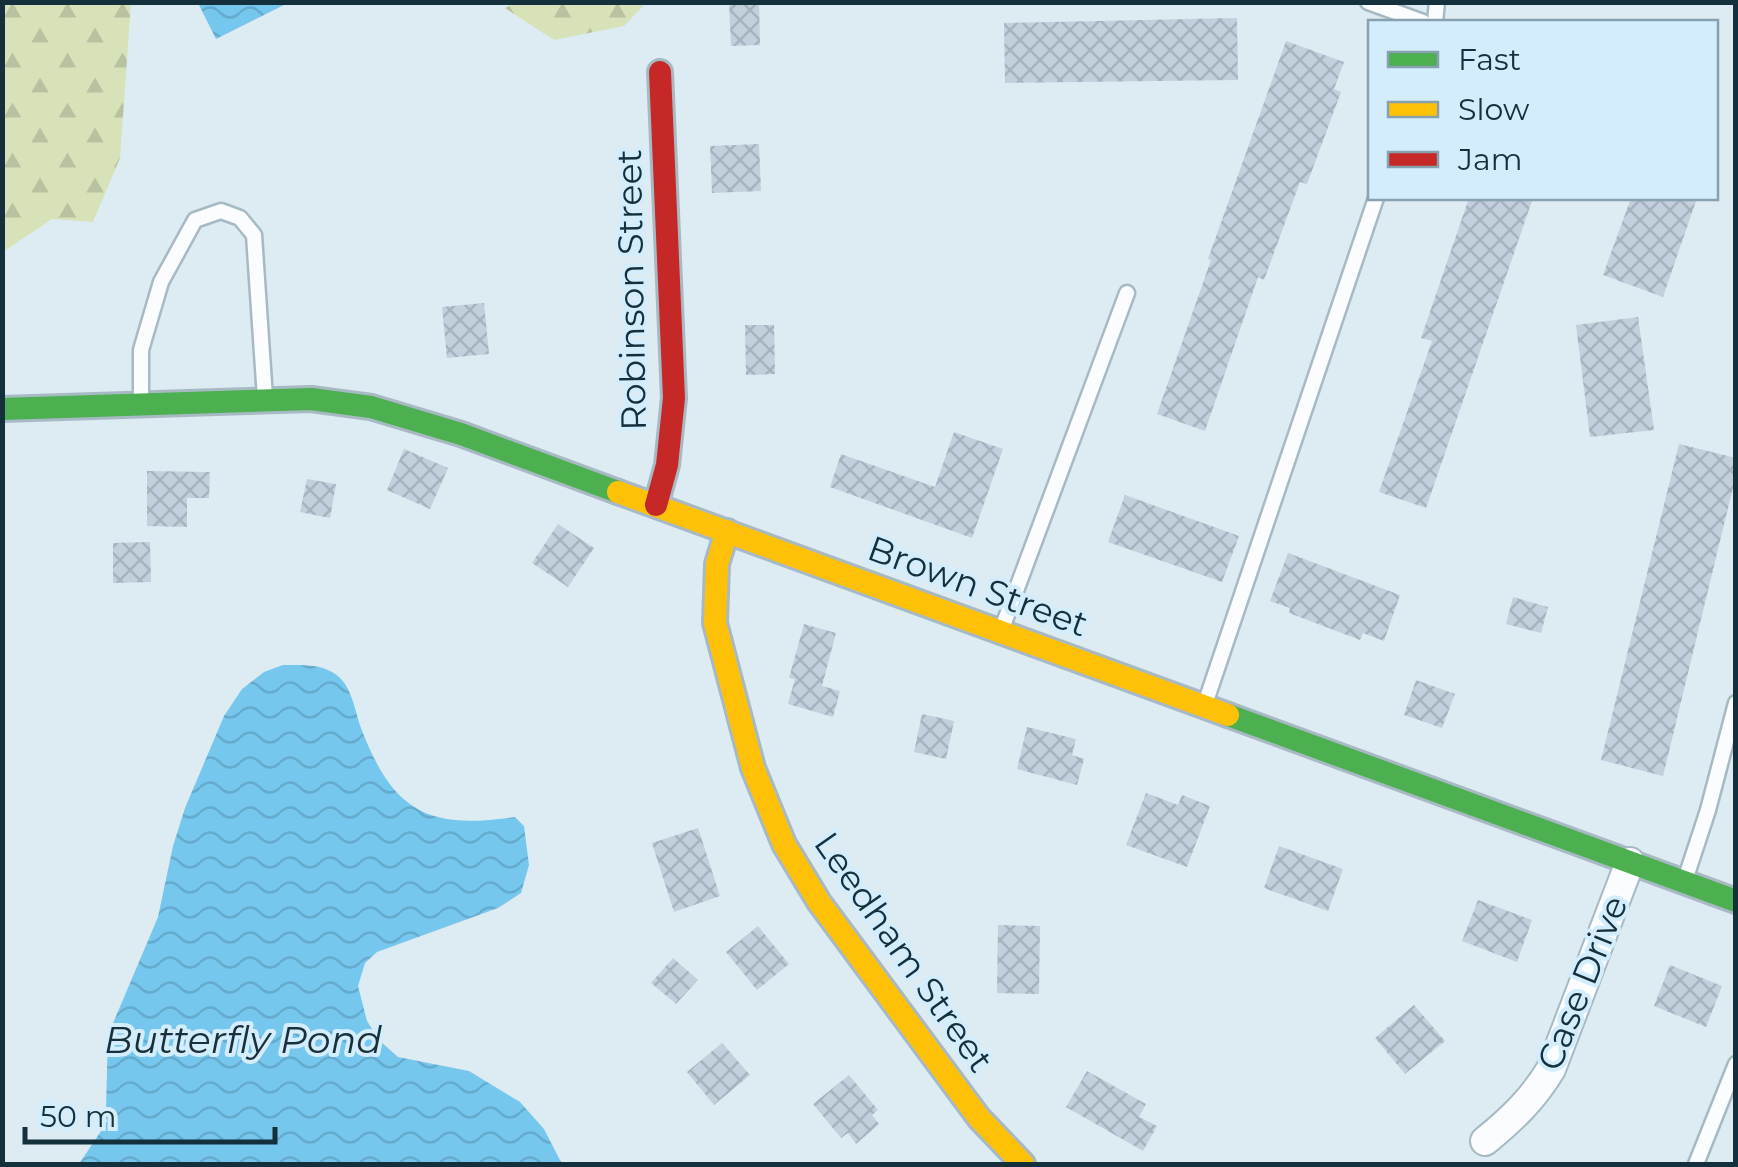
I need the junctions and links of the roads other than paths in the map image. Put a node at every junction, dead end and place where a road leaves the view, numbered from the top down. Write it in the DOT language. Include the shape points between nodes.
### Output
graph roads {
  1 [pos="1368,2"];
  2 [pos="1418,20"];
  3 [pos="660,72"];
  4 [pos="1375,200"];
  5 [pos="1127,294"];
  6 [pos="265,399"];
  7 [pos="142,404"];
  8 [pos="2,410"];
  9 [pos="656,505"];
  10 [pos="727,531"];
  11 [pos="1001,632"];
  12 [pos="1736,702"];
  13 [pos="1204,706"];
  14 [pos="1630,862"];
  15 [pos="1684,882"];
  16 [pos="1736,900"];
  17 [pos="1736,1064"];
  18 [pos="1485,1140"];
  19 [pos="1023,1164"];
  20 [pos="1696,1164"];
  1 -- 2 [label="lane"];
  3 -- 9 [label="street, Robinson Street" via="674,398"];
  4 -- 13 [label="lane"];
  5 -- 11 [label="lane"];
  6 -- 7 [label="street, Brown Street"];
  6 -- 7 [label="lane" via="254,234 240,218 220,211 195,220 161,282 141,350"];
  6 -- 9 [label="street, Brown Street" via="342,402 400,414"];
  7 -- 8 [label="street, Brown Street"];
  9 -- 10 [label="street, Brown Street"];
  10 -- 11 [label="street, Brown Street"];
  10 -- 19 [label="street, Leedham Street" via="717,564 715,623 749,755 784,844 819,902 979,1118"];
  11 -- 13 [label="street, Brown Street"];
  12 -- 15 [label="lane"];
  13 -- 14 [label="street, Brown Street"];
  14 -- 15 [label="street, Brown Street"];
  14 -- 18 [label="street, Case Drive" via="1550,1068 1536,1094"];
  15 -- 16 [label="street, Brown Street"];
  17 -- 20 [label="lane"];
}
